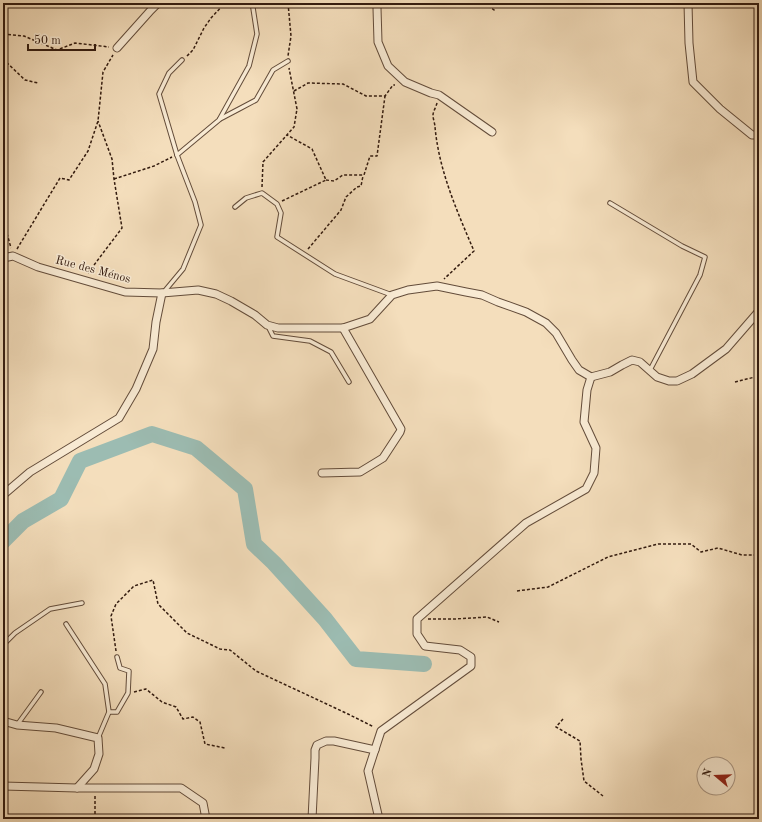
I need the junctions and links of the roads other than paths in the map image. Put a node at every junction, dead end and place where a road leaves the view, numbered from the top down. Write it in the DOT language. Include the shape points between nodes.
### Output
graph roads {
  1 [pos="158,3"];
  2 [pos="249,3"];
  3 [pos="253,3"];
  4 [pos="378,3"];
  5 [pos="688,3"];
  6 [pos="253,8"];
  7 [pos="117,48"];
  8 [pos="182,60"];
  9 [pos="288,61"];
  10 [pos="219,120"];
  11 [pos="492,132"];
  12 [pos="759,135"];
  13 [pos="177,155"];
  14 [pos="610,203"];
  15 [pos="236,207"];
  16 [pos="3,258"];
  17 [pos="162,293"];
  18 [pos="392,295"];
  19 [pos="759,311"];
  20 [pos="268,325"];
  21 [pos="343,328"];
  22 [pos="650,370"];
  23 [pos="591,377"];
  24 [pos="349,382"];
  25 [pos="322,473"];
  26 [pos="3,495"];
  27 [pos="82,603"];
  28 [pos="66,624"];
  29 [pos="3,645"];
  30 [pos="117,658"];
  31 [pos="41,692"];
  32 [pos="108,712"];
  33 [pos="3,721"];
  34 [pos="17,724"];
  35 [pos="98,738"];
  36 [pos="375,750"];
  37 [pos="3,786"];
  38 [pos="77,788"];
  39 [pos="206,819"];
  40 [pos="312,819"];
  41 [pos="379,819"];
  1 -- 7 [label="street"];
  2 -- 6 [label="lane"];
  3 -- 6 [label="lane"];
  4 -- 11 [label="street" via="378,42 388,66 405,82 439,95"];
  5 -- 12 [label="street" via="693,82 720,110 752,135"];
  6 -- 10 [label="lane" via="257,34 249,66"];
  8 -- 13 [label="lane" via="169,73 159,94"];
  9 -- 10 [label="lane" via="273,70 256,100"];
  10 -- 13 [label="lane"];
  13 -- 17 [label="lane" via="201,225 183,269"];
  14 -- 22 [label="lane" via="705,257 700,275"];
  15 -- 18 [label="lane" via="246,198 262,193 277,204 281,213 277,236 336,274"];
  16 -- 17 [label="street, Rue des Ménos" via="13,256 38,267 125,292"];
  17 -- 20 [label="street, Rue des Ménos" via="198,290 216,294"];
  17 -- 26 [label="street" via="152,348 136,389 119,418 30,472"];
  18 -- 21 [label="street, Rue des Ménos" via="370,319"];
  18 -- 23 [label="street" via="437,286 482,295 526,312 546,323 556,333 579,370"];
  19 -- 22 [label="street" via="726,348 692,374 677,381 669,381"];
  20 -- 21 [label="street, Rue des Ménos" via="278,328"];
  20 -- 24 [label="lane" via="273,336 310,341 331,352"];
  21 -- 25 [label="street" via="401,429 383,458 360,472"];
  22 -- 23 [label="street" via="640,362 632,360 610,372"];
  23 -- 36 [label="street" via="584,422 596,448 594,473 586,489 526,523 416,619 417,634 425,646 460,650 471,657 471,666 382,731"];
  27 -- 29 [label="lane" via="50,609"];
  28 -- 32 [label="lane" via="105,684"];
  30 -- 32 [label="lane" via="120,668 130,671 128,693 117,712"];
  31 -- 34 [label="lane"];
  32 -- 35 [label="lane"];
  33 -- 34 [label="street"];
  34 -- 35 [label="street" via="56,728"];
  35 -- 38 [label="street" via="99,754 94,769"];
  36 -- 40 [label="street" via="334,741 317,745"];
  36 -- 41 [label="street" via="368,771"];
  37 -- 38 [label="street"];
  38 -- 39 [label="street" via="181,788 203,803"];
}
